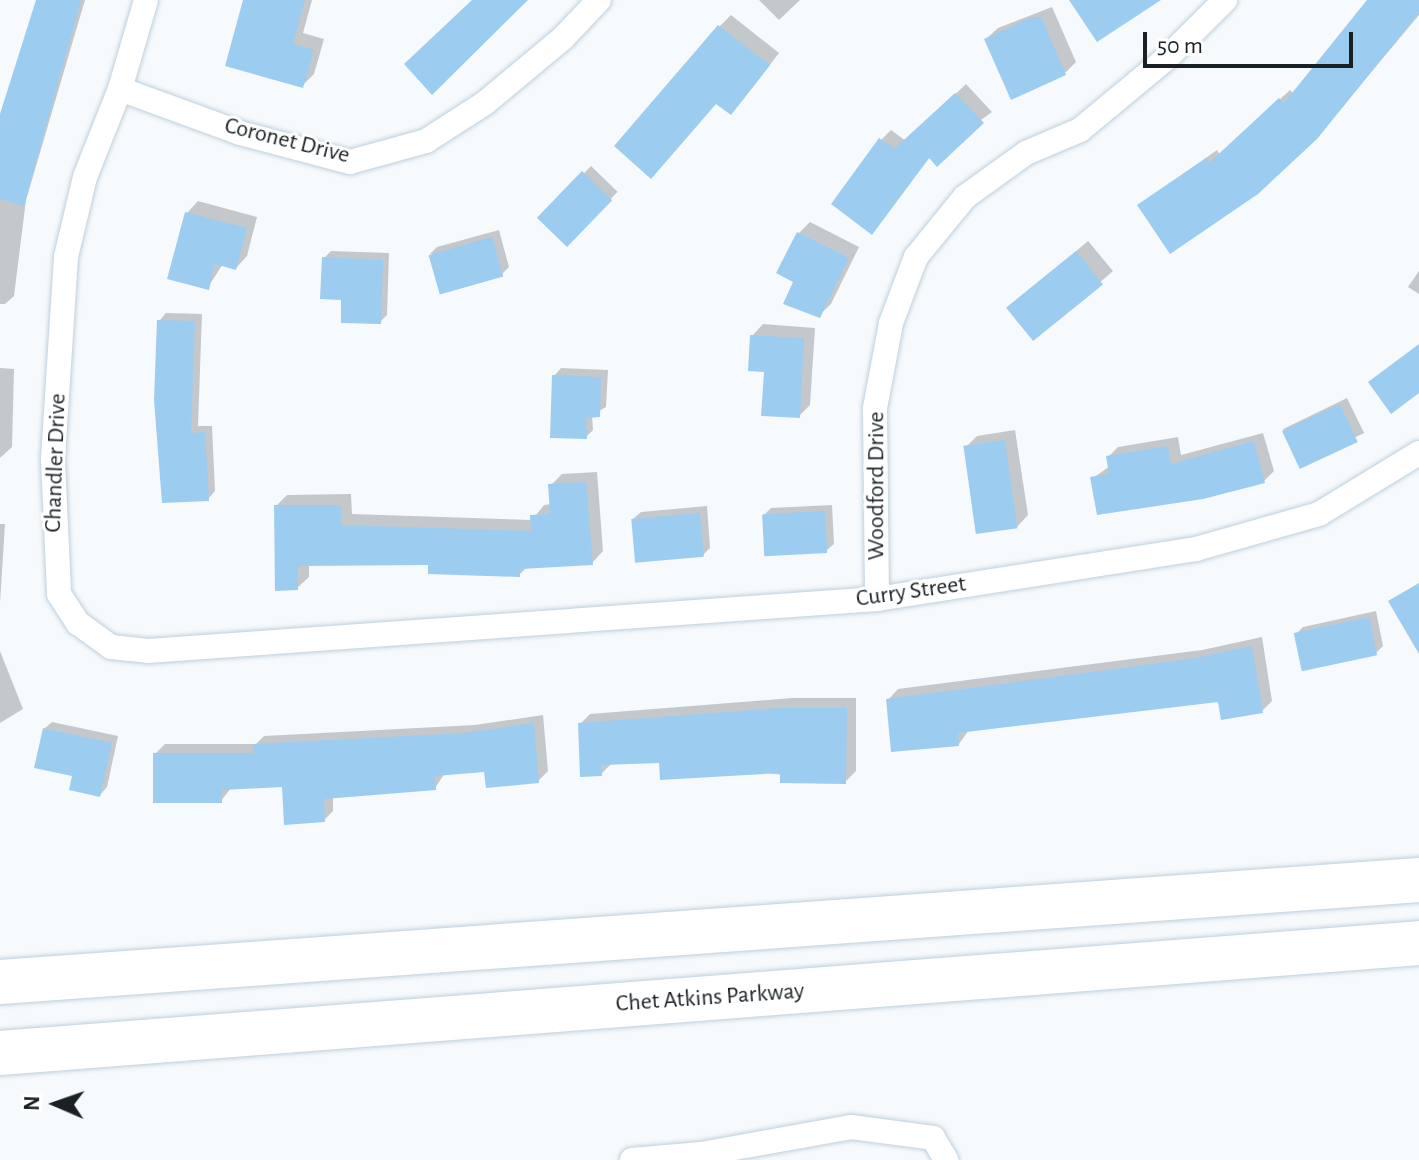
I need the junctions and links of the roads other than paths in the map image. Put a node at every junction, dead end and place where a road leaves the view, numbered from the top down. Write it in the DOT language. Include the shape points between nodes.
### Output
graph roads {
  1 [pos="146,0"];
  2 [pos="599,0"];
  3 [pos="1225,0"];
  4 [pos="120,89"];
  5 [pos="1419,453"];
  6 [pos="877,599"];
  7 [pos="379,635"];
  8 [pos="1419,880"];
  9 [pos="1419,943"];
  10 [pos="0,982"];
  11 [pos="0,1053"];
  12 [pos="701,1157"];
  13 [pos="632,1160"];
  14 [pos="946,1160"];
  1 -- 4 [label="street, Chandler Drive"];
  2 -- 4 [label="street, Coronet Drive" via="563,38 485,103 426,141 350,162 240,133"];
  3 -- 6 [label="street, Woodford Drive" via="1168,57 1080,130 1026,153 965,197 916,257 891,323 875,408"];
  4 -- 7 [label="street, Chandler Drive" via="85,177 66,257 53,460 59,594 78,623 111,647 148,651"];
  5 -- 6 [label="street, Curry Street" via="1319,514 1196,549"];
  6 -- 7 [label="street, Curry Street"];
  8 -- 10 [label="highway"];
  9 -- 11 [label="highway, Chet Atkins Parkway"];
  12 -- 13 [label="street"];
  12 -- 14 [label="street" via="851,1127 933,1138"];
}
